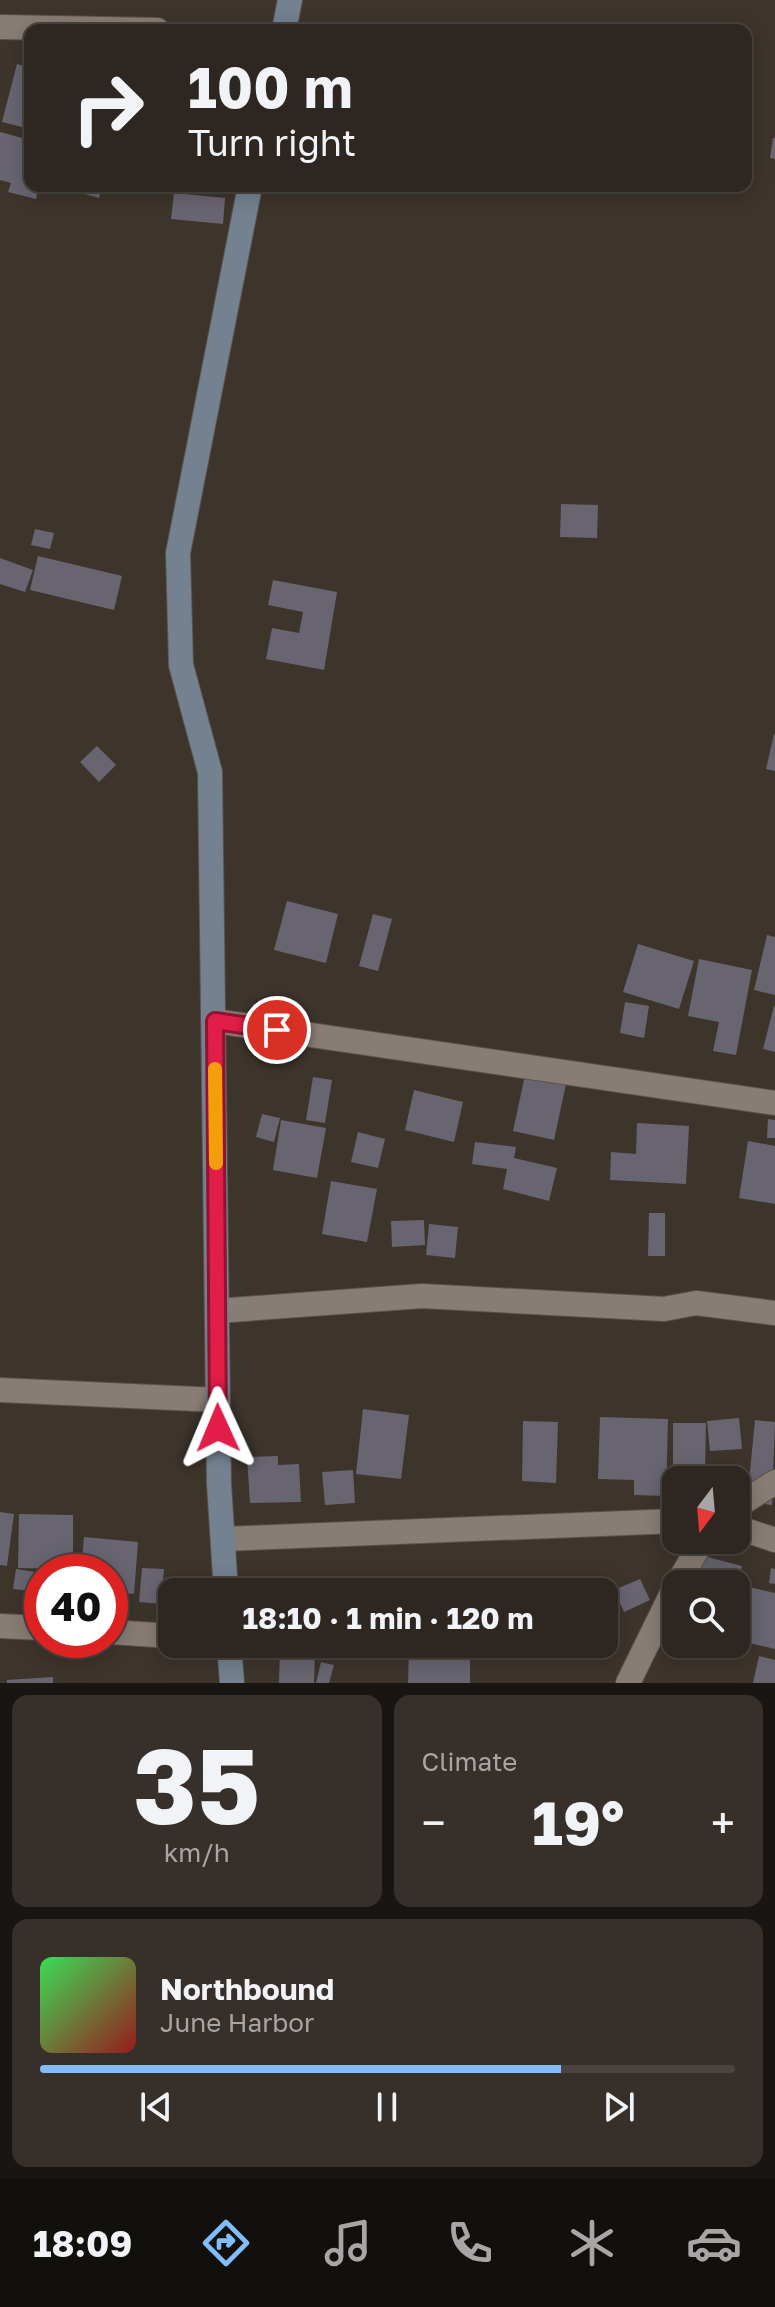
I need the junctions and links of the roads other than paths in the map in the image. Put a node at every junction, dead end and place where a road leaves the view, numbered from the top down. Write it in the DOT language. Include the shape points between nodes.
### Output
graph roads {
  1 [pos="290,0"];
  2 [pos="285,24"];
  3 [pos="0,27"];
  4 [pos="24,27"];
  5 [pos="249,192"];
  6 [pos="215,1021"];
  7 [pos="775,1103"];
  8 [pos="217,1311"];
  9 [pos="775,1313"];
  10 [pos="0,1390"];
  11 [pos="218,1400"];
  12 [pos="775,1482"];
  13 [pos="750,1498"];
  14 [pos="662,1522"];
  15 [pos="750,1532"];
  16 [pos="223,1539"];
  17 [pos="775,1540"];
  18 [pos="225,1578"];
  19 [pos="662,1614"];
  20 [pos="0,1626"];
  21 [pos="24,1627"];
  22 [pos="128,1633"];
  23 [pos="158,1635"];
  24 [pos="230,1658"];
  25 [pos="232,1683"];
  26 [pos="628,1683"];
  1 -- 2 [label="street"];
  3 -- 4 [label="street"];
  5 -- 6 [label="street" via="178,553 181,665 210,772"];
  6 -- 7 [label="street"];
  6 -- 8 [label="street"];
  8 -- 9 [label="street" via="422,1296 664,1309 696,1303"];
  8 -- 11 [label="street"];
  10 -- 11 [label="street"];
  11 -- 16 [label="street"];
  12 -- 13 [label="street"];
  14 -- 16 [label="street"];
  15 -- 17 [label="street"];
  16 -- 18 [label="street"];
  19 -- 26 [label="street"];
  20 -- 21 [label="street"];
  22 -- 23 [label="street"];
  24 -- 25 [label="street"];
}
